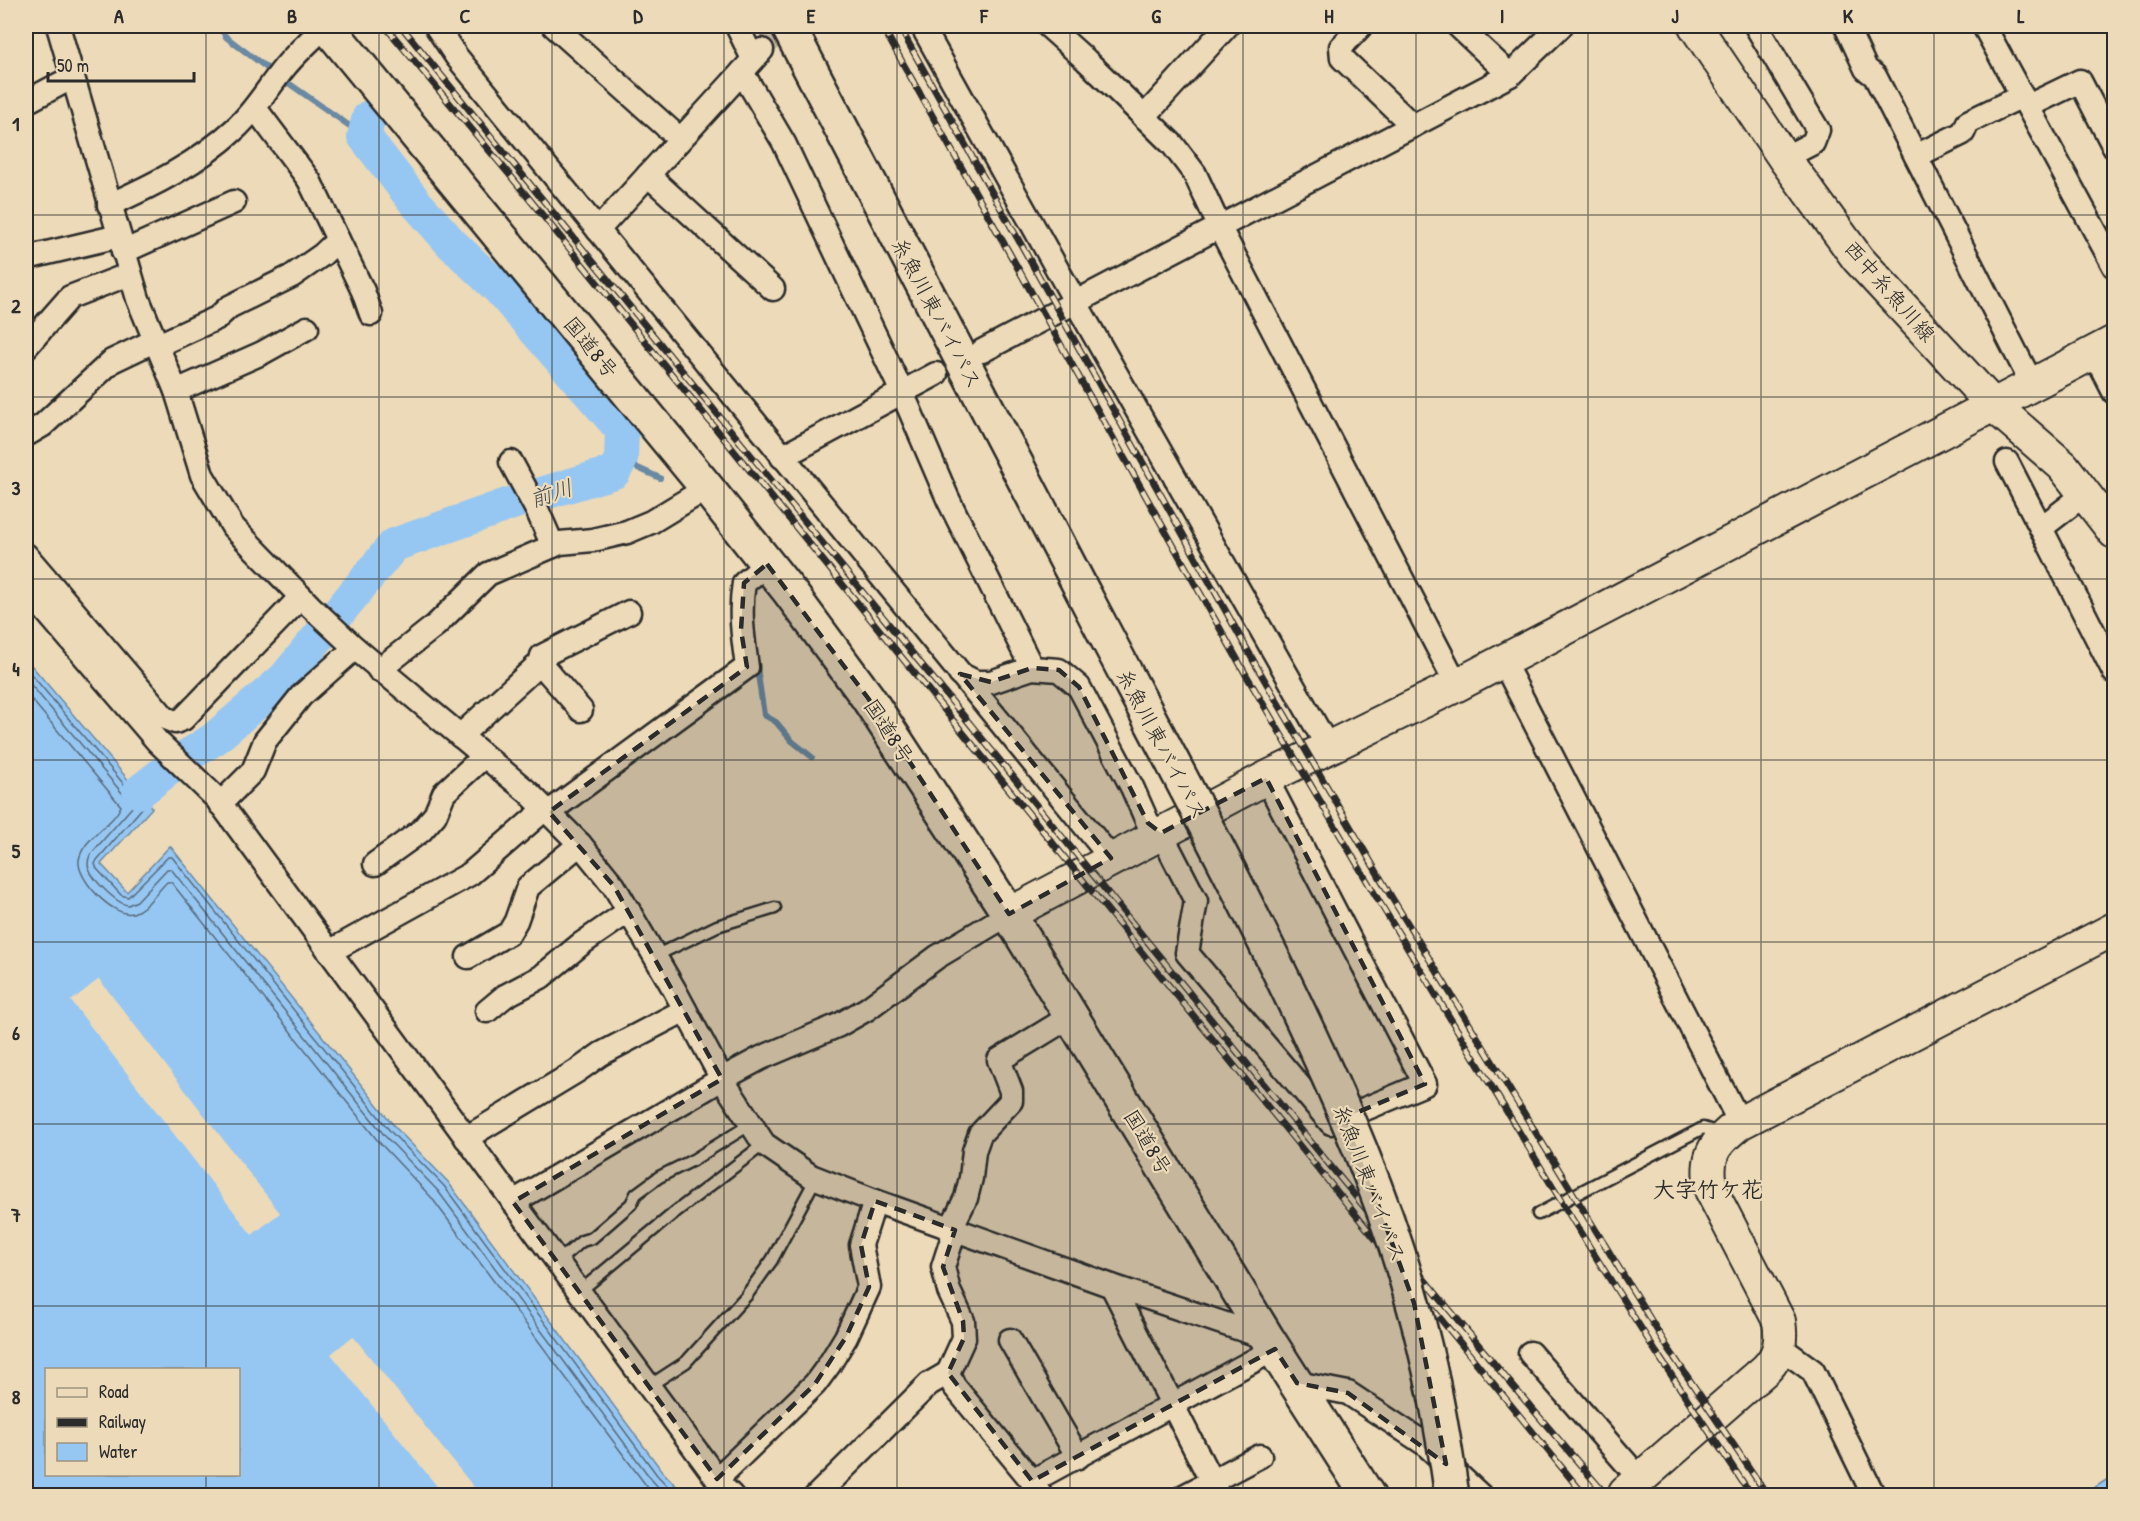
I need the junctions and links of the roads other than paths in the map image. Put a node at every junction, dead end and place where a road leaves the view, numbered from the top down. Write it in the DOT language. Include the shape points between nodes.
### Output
graph roads {
  1 [pos="58,26"];
  2 [pos="326,26"];
  3 [pos="436,26"];
  4 [pos="554,26"];
  5 [pos="736,26"];
  6 [pos="788,26"];
  7 [pos="922,26"];
  8 [pos="1048,26"];
  9 [pos="1225,26"];
  10 [pos="1361,26"];
  11 [pos="1458,26"];
  12 [pos="1561,26"];
  13 [pos="1695,26"];
  14 [pos="1756,26"];
  15 [pos="1846,26"];
  16 [pos="1984,26"];
  17 [pos="752,61"];
  18 [pos="1510,75"];
  19 [pos="73,77"];
  20 [pos="2025,101"];
  21 [pos="26,102"];
  22 [pos="255,108"];
  23 [pos="1144,117"];
  24 [pos="1413,126"];
  25 [pos="680,139"];
  26 [pos="2115,147"];
  27 [pos="1916,156"];
  28 [pos="1784,158"];
  29 [pos="648,175"];
  30 [pos="234,202"];
  31 [pos="109,205"];
  32 [pos="1220,228"];
  33 [pos="598,230"];
  34 [pos="338,240"];
  35 [pos="121,244"];
  36 [pos="26,258"];
  37 [pos="2115,266"];
  38 [pos="130,274"];
  39 [pos="773,289"];
  40 [pos="1076,303"];
  41 [pos="371,314"];
  42 [pos="307,328"];
  43 [pos="157,343"];
  44 [pos="26,347"];
  45 [pos="2104,347"];
  46 [pos="982,351"];
  47 [pos="936,374"];
  48 [pos="2032,384"];
  49 [pos="176,391"];
  50 [pos="902,392"];
  51 [pos="2115,392"];
  52 [pos="1992,405"];
  53 [pos="26,435"];
  54 [pos="782,457"];
  55 [pos="511,462"];
  56 [pos="2007,462"];
  57 [pos="707,488"];
  58 [pos="2086,492"];
  59 [pos="2041,528"];
  60 [pos="2115,532"];
  61 [pos="553,546"];
  62 [pos="26,555"];
  63 [pos="767,564"];
  64 [pos="26,588"];
  65 [pos="306,602"];
  66 [pos="629,612"];
  67 [pos="350,643"];
  68 [pos="1503,661"];
  69 [pos="540,663"];
  70 [pos="1032,668"];
  71 [pos="379,670"];
  72 [pos="2115,672"];
  73 [pos="960,674"];
  74 [pos="1457,685"];
  75 [pos="581,710"];
  76 [pos="460,736"];
  77 [pos="1329,749"];
  78 [pos="484,756"];
  79 [pos="1266,778"];
  80 [pos="219,802"];
  81 [pos="547,810"];
  82 [pos="1161,833"];
  83 [pos="580,844"];
  84 [pos="1111,858"];
  85 [pos="375,864"];
  86 [pos="775,908"];
  87 [pos="628,911"];
  88 [pos="1009,914"];
  89 [pos="2115,929"];
  90 [pos="329,952"];
  91 [pos="655,956"];
  92 [pos="468,957"];
  93 [pos="686,1010"];
  94 [pos="487,1011"];
  95 [pos="1071,1016"];
  96 [pos="723,1079"];
  97 [pos="751,1124"];
  98 [pos="1732,1129"];
  99 [pos="466,1138"];
  100 [pos="764,1144"];
  101 [pos="816,1178"];
  102 [pos="875,1201"];
  103 [pos="513,1202"];
  104 [pos="1538,1214"];
  105 [pos="953,1229"];
  106 [pos="557,1262"];
  107 [pos="1112,1286"];
  108 [pos="579,1292"];
  109 [pos="1010,1340"];
  110 [pos="1271,1344"];
  111 [pos="1780,1347"];
  112 [pos="1530,1353"];
  113 [pos="948,1373"];
  114 [pos="1297,1383"];
  115 [pos="649,1386"];
  116 [pos="1173,1407"];
  117 [pos="1260,1456"];
  118 [pos="1078,1457"];
  119 [pos="1632,1486"];
  120 [pos="724,1487"];
  121 [pos="1215,1488"];
  122 [pos="1037,1489"];
  123 [pos="1366,1495"];
  124 [pos="816,1496"];
  125 [pos="1184,1496"];
  126 [pos="1452,1496"];
  127 [pos="1481,1496"];
  128 [pos="1874,1496"];
  1 -- 19 [label="street"];
  2 -- 22 [label="street" via="285,67"];
  2 -- 57 [label="highway, 国道8号"];
  3 -- 33 [label="street"];
  4 -- 25 [label="street"];
  5 -- 17 [label="street"];
  6 -- 126 [label="highway, 糸魚川東バイパス, bridge" via="1260,930 1354,1135 1394,1238 1414,1303"];
  7 -- 40 [label="street"];
  8 -- 23 [label="street"];
  9 -- 23 [label="street"];
  10 -- 24 [label="street" via="1341,47 1342,58"];
  11 -- 18 [label="street"];
  12 -- 18 [label="street"];
  13 -- 28 [label="street, 西中糸魚川線"];
  14 -- 28 [label="street" via="1818,130 1813,143"];
  15 -- 27 [label="street"];
  16 -- 20 [label="street"];
  17 -- 25 [label="street"];
  17 -- 50 [label="street" via="784,143"];
  18 -- 24 [label="street"];
  19 -- 21 [label="street"];
  19 -- 31 [label="street"];
  20 -- 26 [label="street" via="2080,81"];
  20 -- 27 [label="street" via="1968,122 1963,133"];
  20 -- 37 [label="street"];
  22 -- 31 [label="street" via="206,154 156,184"];
  22 -- 34 [label="street" via="309,180"];
  23 -- 32 [label="street" via="1195,174"];
  24 -- 32 [label="street"];
  25 -- 29 [label="street"];
  27 -- 48 [label="street"];
  28 -- 52 [label="street, 西中糸魚川線" via="1858,259"];
  29 -- 33 [label="street"];
  29 -- 39 [label="street"];
  30 -- 35 [label="street"];
  31 -- 35 [label="street"];
  32 -- 40 [label="street"];
  32 -- 74 [label="street"];
  33 -- 54 [label="street"];
  34 -- 41 [label="street"];
  34 -- 43 [label="street" via="292,276 229,307 217,318"];
  35 -- 36 [label="street"];
  35 -- 38 [label="street"];
  38 -- 43 [label="street"];
  38 -- 44 [label="street" via="70,297"];
  40 -- 46 [label="street"];
  40 -- 77 [label="street"];
  42 -- 49 [label="street" via="262,353"];
  43 -- 49 [label="street"];
  43 -- 53 [label="street" via="112,361 43,425"];
  45 -- 48 [label="street"];
  45 -- 51 [label="street"];
  47 -- 50 [label="street"];
  48 -- 52 [label="street"];
  49 -- 65 [label="street" via="202,475 233,527"];
  50 -- 54 [label="street"];
  50 -- 70 [label="street" via="948,499"];
  52 -- 58 [label="street, 西中糸魚川線" via="2063,466"];
  52 -- 68 [label="street"];
  54 -- 73 [label="street"];
  55 -- 61 [label="street"];
  56 -- 59 [label="street"];
  57 -- 61 [label="street" via="627,532"];
  57 -- 63 [label="highway, 国道8号"];
  58 -- 59 [label="street"];
  58 -- 60 [label="street, 西中糸魚川線"];
  59 -- 72 [label="street"];
  61 -- 71 [label="street" via="488,574 436,625"];
  62 -- 65 [label="street" via="165,718 175,722 183,719"];
  63 -- 81 [label="street" via="744,583 741,597 747,667"];
  63 -- 88 [label="highway, 国道8号" via="868,698"];
  64 -- 80 [label="street" via="157,741"];
  65 -- 67 [label="street"];
  66 -- 69 [label="street" via="542,656"];
  67 -- 71 [label="street"];
  67 -- 80 [label="street" via="264,741 253,771"];
  68 -- 74 [label="street"];
  68 -- 98 [label="street"];
  69 -- 75 [label="street"];
  69 -- 76 [label="street"];
  70 -- 73 [label="street" via="991,682 976,682"];
  70 -- 82 [label="street" via="1059,670 1079,687 1148,823"];
  71 -- 76 [label="street"];
  73 -- 84 [label="street"];
  74 -- 77 [label="street"];
  76 -- 78 [label="street"];
  77 -- 79 [label="street"];
  78 -- 81 [label="street"];
  78 -- 85 [label="street" via="444,793 435,815 421,831"];
  79 -- 82 [label="street"];
  79 -- 82 [label="street" via="1425,1084 1331,1123 1187,953 1196,901"];
  80 -- 90 [label="street"];
  81 -- 83 [label="street"];
  81 -- 90 [label="street" via="470,874"];
  82 -- 84 [label="street"];
  83 -- 87 [label="street" via="614,886"];
  83 -- 92 [label="street" via="528,887 509,933"];
  84 -- 88 [label="street"];
  86 -- 91 [label="lane" via="717,926"];
  87 -- 91 [label="street"];
  87 -- 94 [label="street" via="541,977 505,996"];
  88 -- 95 [label="highway, 国道8号"];
  88 -- 96 [label="street" via="937,957 867,1009"];
  89 -- 98 [label="street"];
  90 -- 99 [label="street"];
  91 -- 93 [label="street"];
  93 -- 96 [label="street"];
  93 -- 99 [label="street" via="601,1054"];
  95 -- 105 [label="street" via="999,1060 1011,1101 980,1134 966,1198"];
  95 -- 110 [label="highway, 国道8号"];
  96 -- 97 [label="street"];
  96 -- 103 [label="street"];
  97 -- 100 [label="street"];
  97 -- 106 [label="lane" via="659,1176 592,1238 582,1241"];
  98 -- 104 [label="lane" via="1703,1128"];
  98 -- 111 [label="street" via="1713,1150 1708,1168 1711,1190 1779,1321"];
  99 -- 103 [label="street"];
  100 -- 101 [label="street"];
  100 -- 108 [label="lane"];
  101 -- 102 [label="street"];
  101 -- 115 [label="lane" via="772,1260 746,1296 686,1362"];
  102 -- 105 [label="street"];
  102 -- 120 [label="street" via="861,1245 869,1287 846,1337 815,1384"];
  103 -- 106 [label="street"];
  105 -- 107 [label="street"];
  105 -- 113 [label="street" via="943,1267 963,1321 964,1338"];
  106 -- 108 [label="street"];
  107 -- 110 [label="street"];
  107 -- 116 [label="street"];
  108 -- 115 [label="street"];
  109 -- 118 [label="street"];
  110 -- 114 [label="highway, 国道8号"];
  110 -- 116 [label="street"];
  111 -- 119 [label="street" via="1766,1369"];
  111 -- 128 [label="street" via="1813,1371"];
  112 -- 119 [label="street"];
  113 -- 122 [label="street" via="954,1386"];
  113 -- 124 [label="street" via="929,1384"];
  114 -- 123 [label="highway, 国道8号"];
  114 -- 127 [label="street" via="1348,1393 1425,1444"];
  115 -- 120 [label="street"];
  116 -- 118 [label="street"];
  116 -- 121 [label="street"];
  117 -- 121 [label="street"];
  118 -- 122 [label="street"];
  121 -- 125 [label="street"];
}
